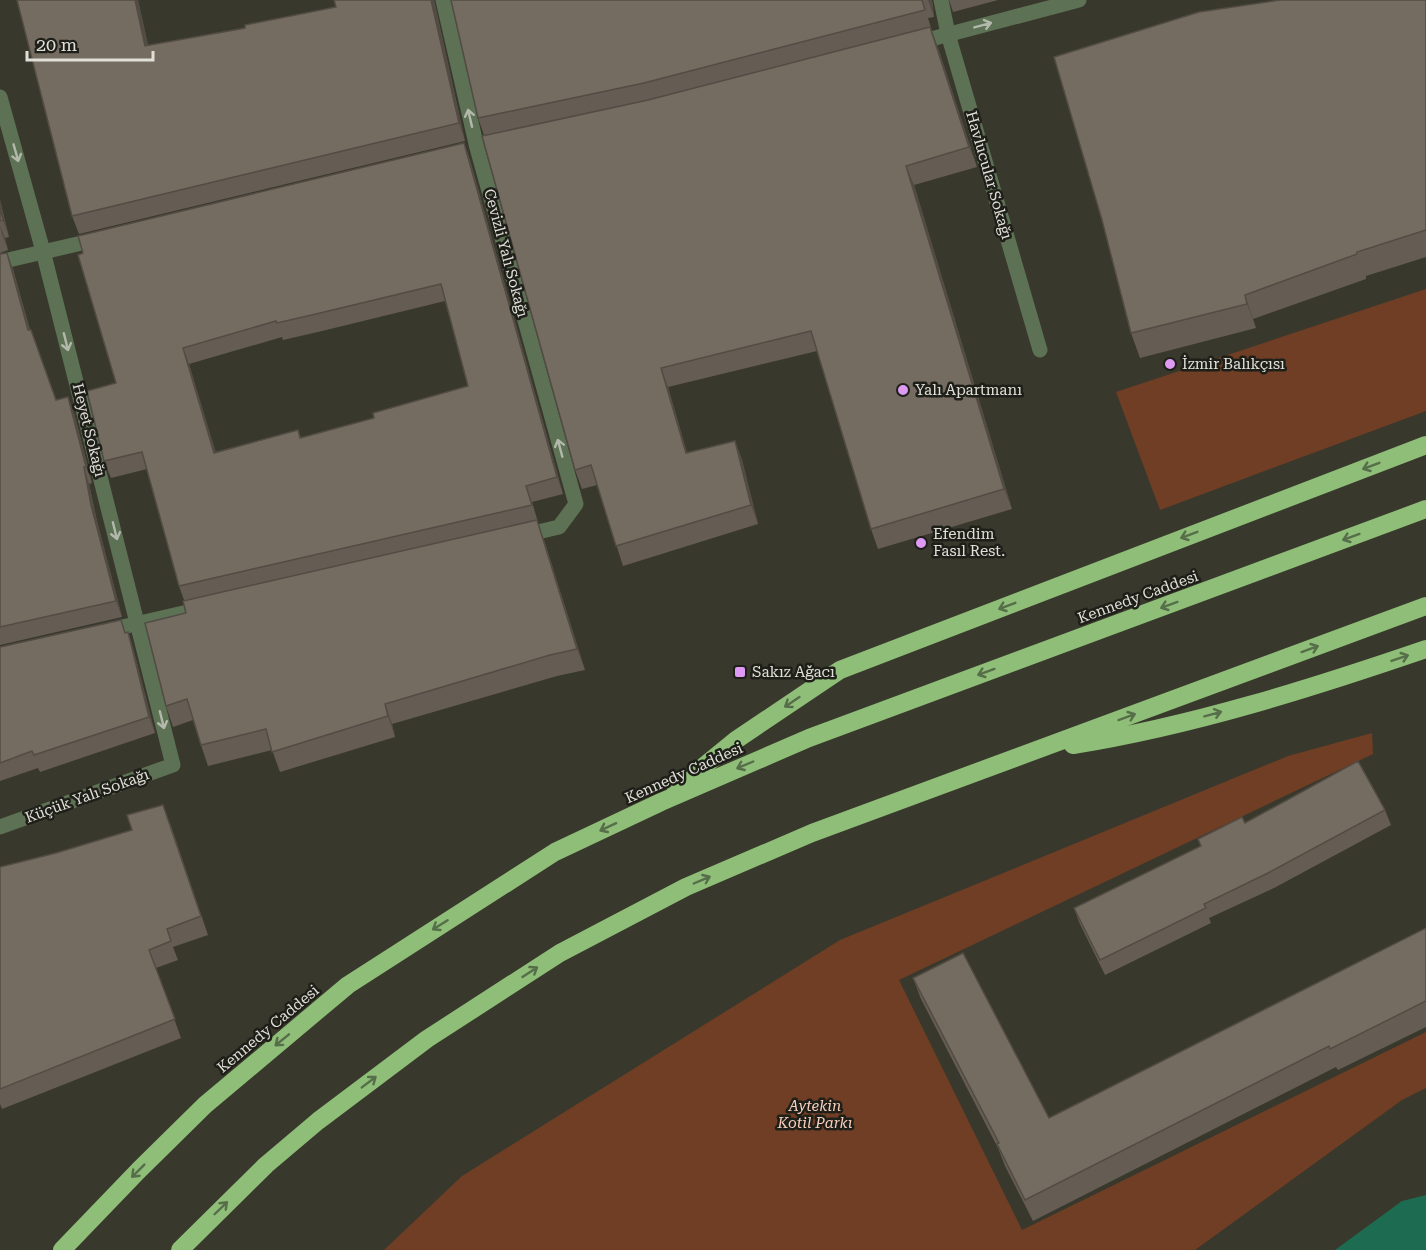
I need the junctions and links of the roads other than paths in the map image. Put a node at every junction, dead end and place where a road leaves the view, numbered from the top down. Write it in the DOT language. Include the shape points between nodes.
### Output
graph roads {
  1 [pos="443,0"];
  2 [pos="941,0"];
  3 [pos="1078,0"];
  4 [pos="948,34"];
  5 [pos="903,46"];
  6 [pos="0,97"];
  7 [pos="109,237"];
  8 [pos="43,251"];
  9 [pos="0,262"];
  10 [pos="1040,350"];
  11 [pos="1426,445"];
  12 [pos="1426,509"];
  13 [pos="506,540"];
  14 [pos="220,605"];
  15 [pos="1426,606"];
  16 [pos="138,623"];
  17 [pos="92,634"];
  18 [pos="1426,649"];
  19 [pos="1033,752"];
  20 [pos="173,765"];
  21 [pos="661,802"];
  22 [pos="0,826"];
  23 [pos="62,1250"];
  24 [pos="180,1250"];
  13 -- 1 [label="street, Cevizli Yalı Sokağı, one-way" via="559,527 576,504 478,148"];
  2 -- 4 [label="street, Havlucular Sokağı"];
  4 -- 3 [label="street, one-way"];
  4 -- 5 [label="street"];
  4 -- 10 [label="street, Havlucular Sokağı"];
  6 -- 8 [label="street, Heyet Sokağı, one-way"];
  7 -- 8 [label="street"];
  8 -- 9 [label="street"];
  8 -- 16 [label="street, Heyet Sokağı, one-way"];
  11 -- 21 [label="highway, one-way" via="840,670 736,740"];
  12 -- 21 [label="highway, Kennedy Caddesi, one-way" via="809,738"];
  14 -- 16 [label="street"];
  19 -- 15 [label="highway, one-way"];
  16 -- 17 [label="street"];
  16 -- 20 [label="street, Heyet Sokağı, one-way"];
  19 -- 18 [label="highway, one-way" via="1135,735 1337,679"];
  24 -- 19 [label="highway, one-way" via="266,1165 318,1121 427,1039 560,953 686,887 812,833"];
  20 -- 22 [label="street, Küçük Yalı Sokağı"];
  21 -- 23 [label="highway, Kennedy Caddesi, one-way" via="555,852 348,985 205,1105"];
}
